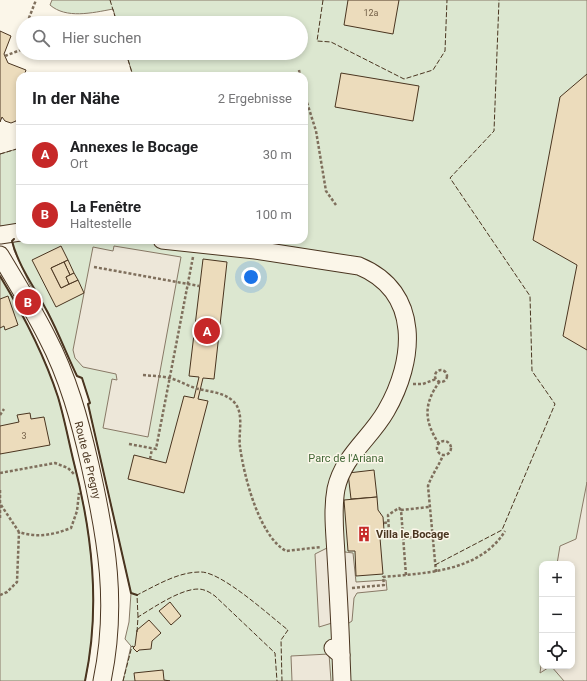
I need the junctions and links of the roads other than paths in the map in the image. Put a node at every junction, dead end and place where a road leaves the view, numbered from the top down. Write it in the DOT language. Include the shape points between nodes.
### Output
graph roads {
  1 [pos="16,233"];
  2 [pos="0,235"];
  3 [pos="204,244"];
  4 [pos="0,255"];
  5 [pos="102,681"];
  6 [pos="342,681"];
  1 -- 2 [label="street"];
  3 -- 6 [label="street" via="342,262 372,271 386,282 404,311 408,341 399,381 387,410 348,460 339,477 334,503 340,625 337,652"];
  4 -- 5 [label="street, Route de Pregny" via="39,321 55,354 71,394 86,447 103,522 111,602"];
}
